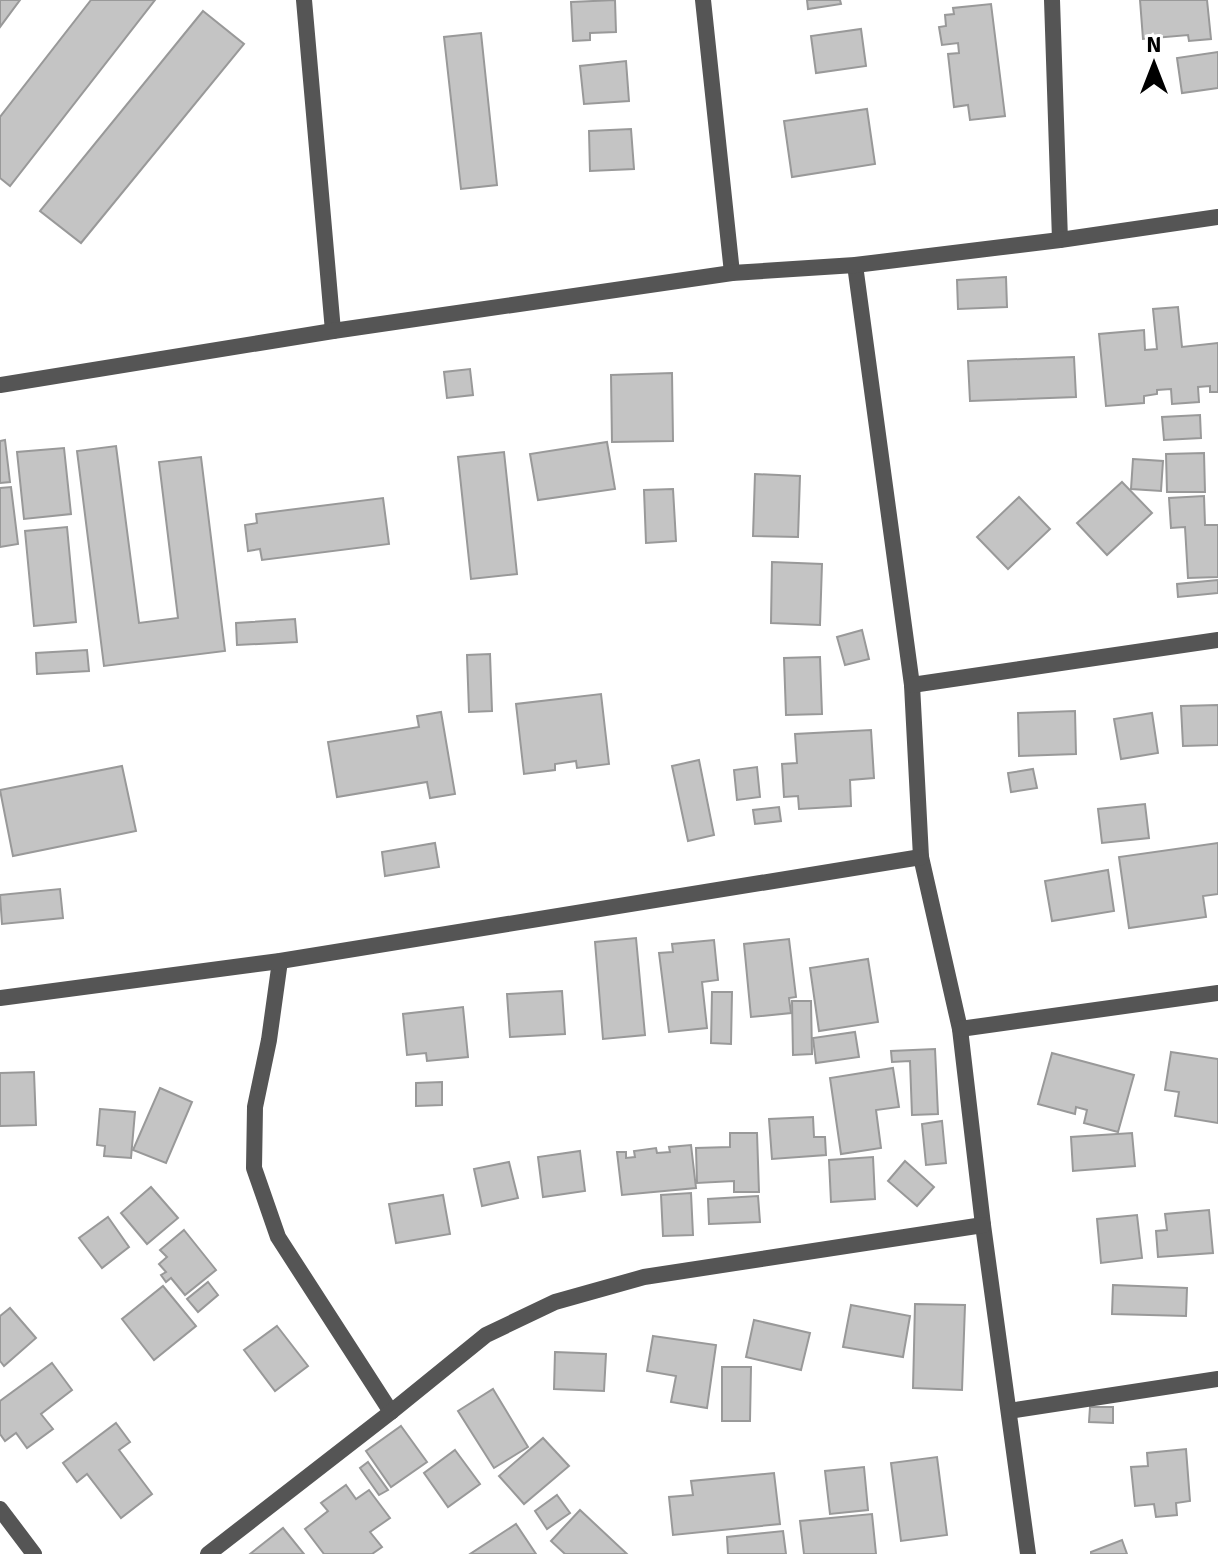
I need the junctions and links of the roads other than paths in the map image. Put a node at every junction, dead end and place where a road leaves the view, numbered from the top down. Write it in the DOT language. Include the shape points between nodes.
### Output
graph roads {
  1 [pos="304,0"];
  2 [pos="703,0"];
  3 [pos="1052,0"];
  4 [pos="1218,217"];
  5 [pos="1060,240"];
  6 [pos="855,265"];
  7 [pos="732,273"];
  8 [pos="333,331"];
  9 [pos="0,385"];
  10 [pos="1218,640"];
  11 [pos="912,685"];
  12 [pos="921,857"];
  13 [pos="280,961"];
  14 [pos="1218,993"];
  15 [pos="0,998"];
  16 [pos="960,1029"];
  17 [pos="983,1225"];
  18 [pos="1218,1379"];
  19 [pos="1009,1411"];
  20 [pos="391,1412"];
  21 [pos="0,1509"];
  22 [pos="34,1554"];
  23 [pos="208,1554"];
  24 [pos="1028,1554"];
  1 -- 8 [label="street"];
  2 -- 7 [label="street"];
  3 -- 5 [label="street"];
  4 -- 5 [label="street"];
  5 -- 6 [label="street"];
  6 -- 7 [label="street"];
  6 -- 11 [label="street"];
  7 -- 8 [label="street"];
  8 -- 9 [label="street"];
  10 -- 11 [label="street"];
  11 -- 12 [label="street"];
  12 -- 13 [label="street"];
  12 -- 16 [label="street"];
  13 -- 15 [label="street"];
  13 -- 20 [label="street" via="255,1107 254,1168 278,1237"];
  14 -- 16 [label="street"];
  16 -- 17 [label="street"];
  17 -- 19 [label="street"];
  17 -- 20 [label="street" via="644,1277 555,1302 486,1335"];
  18 -- 19 [label="street"];
  19 -- 24 [label="street"];
  20 -- 23 [label="street"];
  21 -- 22 [label="street"];
}
